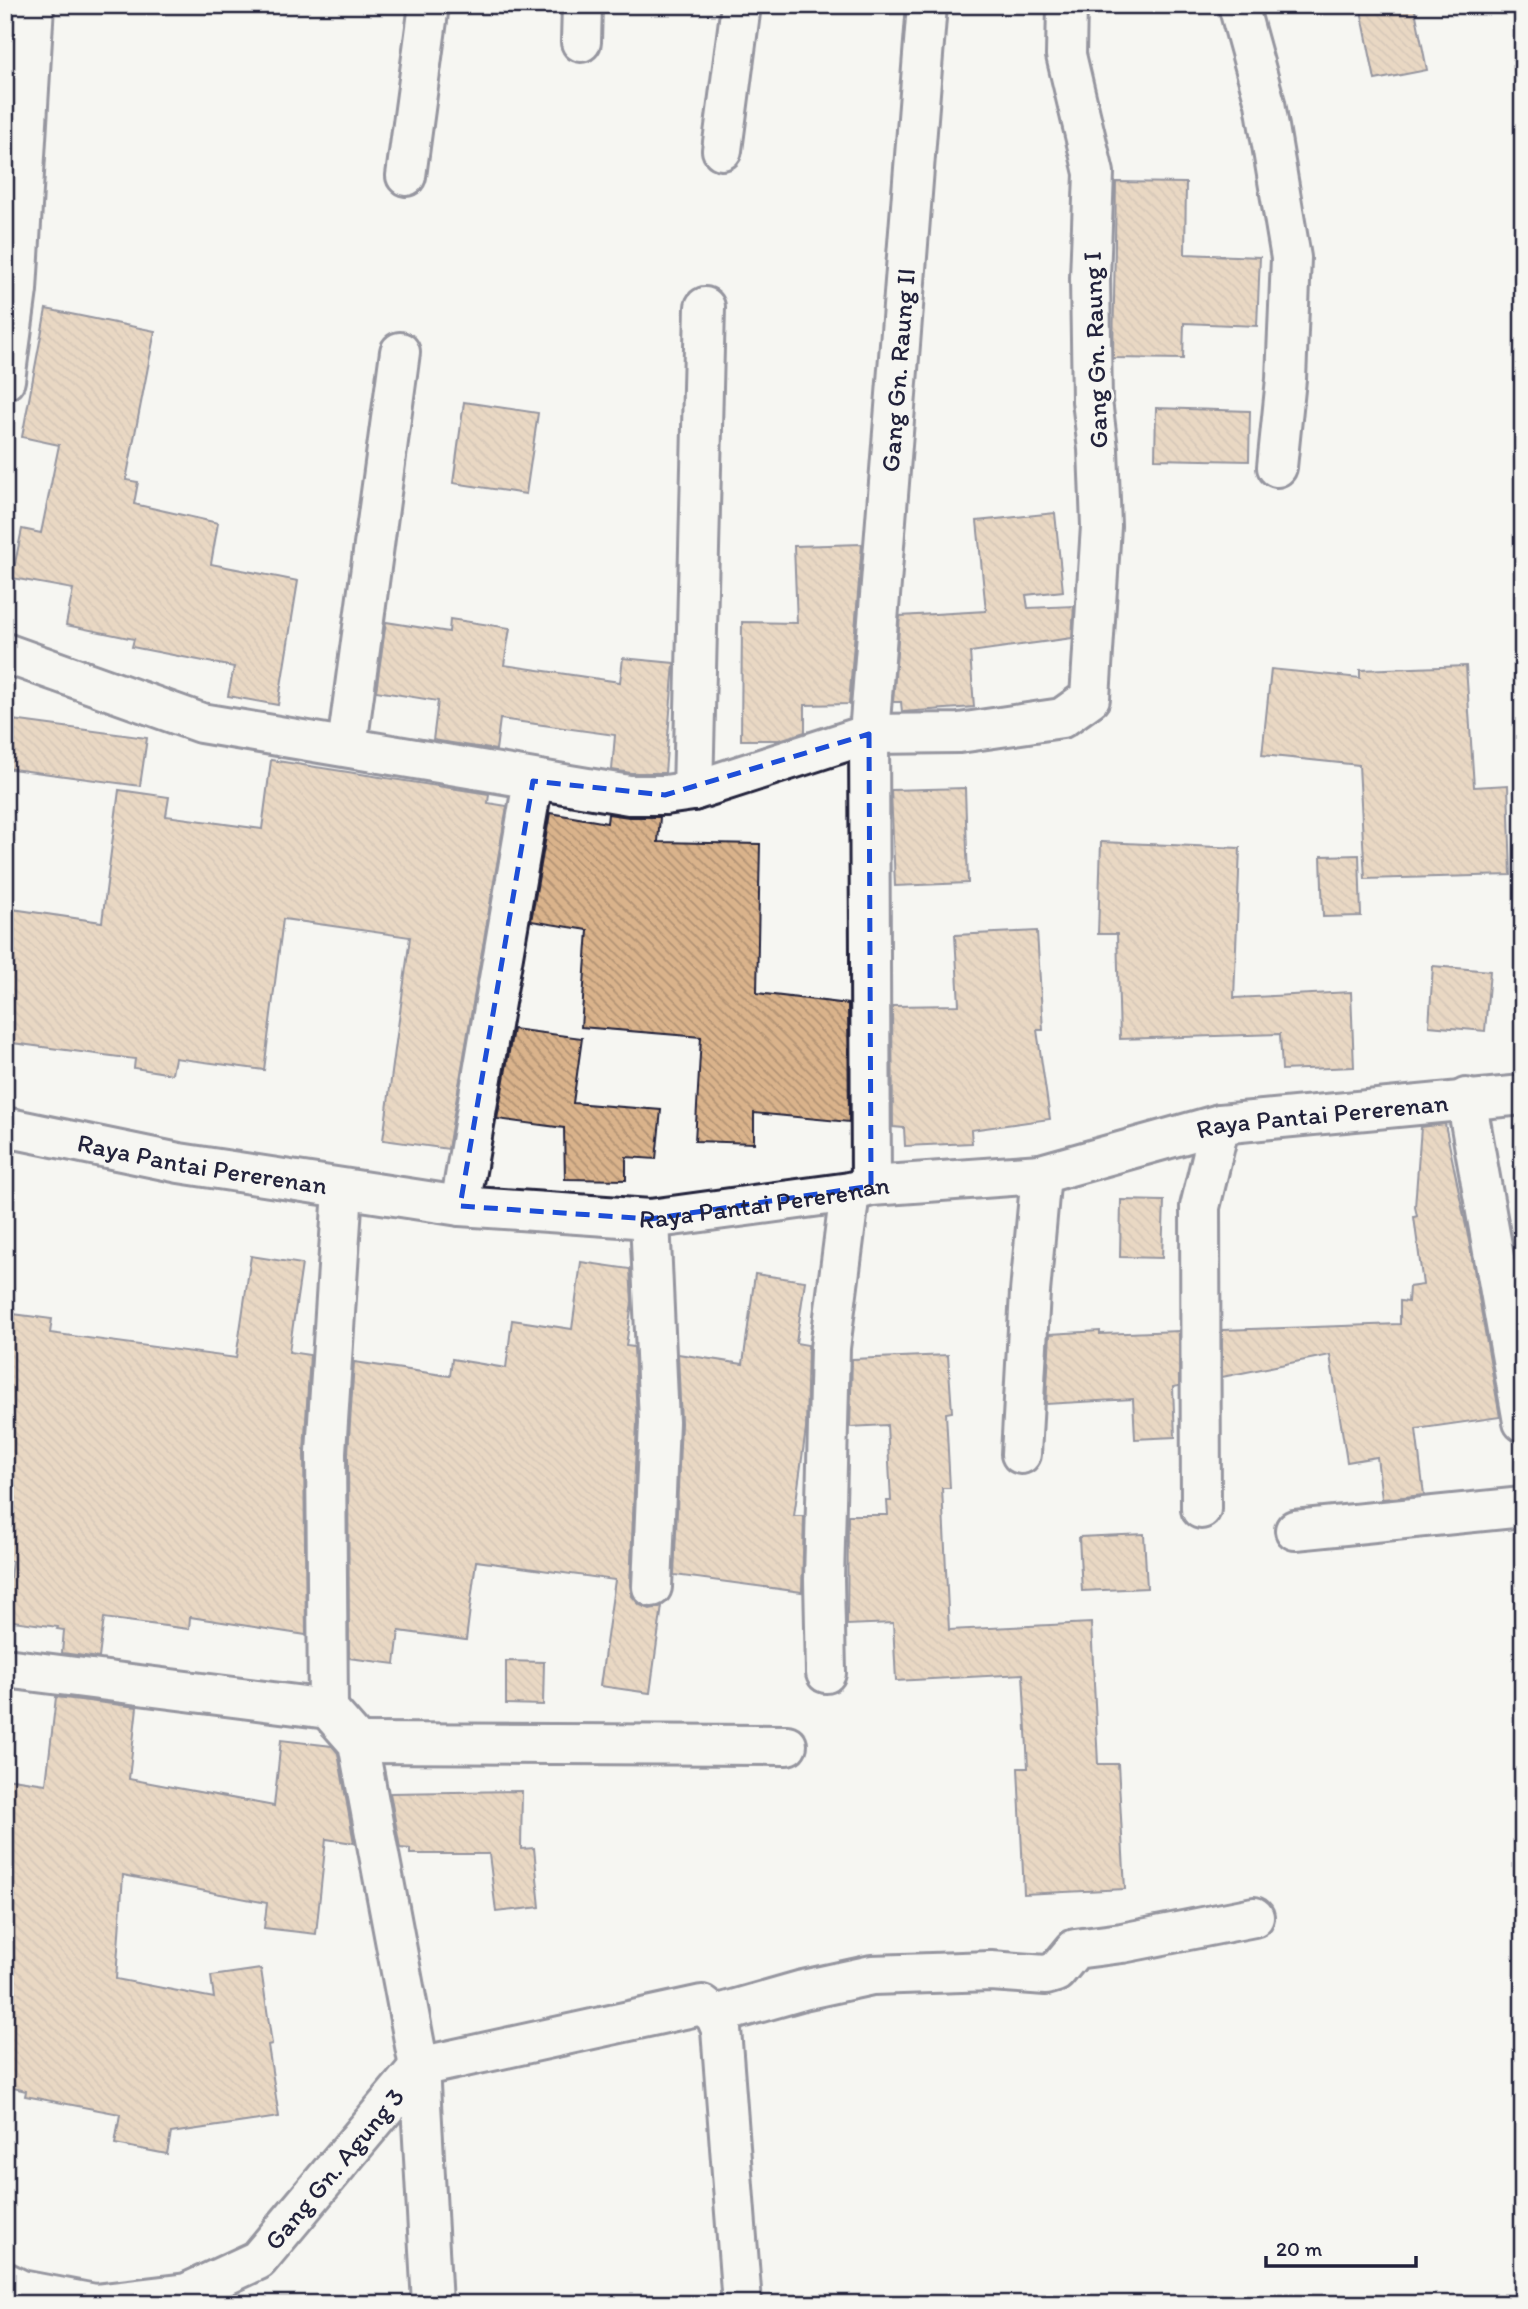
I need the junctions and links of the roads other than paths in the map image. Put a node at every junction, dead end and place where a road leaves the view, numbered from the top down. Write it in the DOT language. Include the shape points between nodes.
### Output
graph roads {
  1 [pos="34,5"];
  2 [pos="429,5"];
  3 [pos="741,5"];
  4 [pos="927,5"];
  5 [pos="1067,5"];
  6 [pos="1238,5"];
  7 [pos="722,150"];
  8 [pos="406,176"];
  9 [pos="11,289"];
  10 [pos="705,307"];
  11 [pos="400,352"];
  12 [pos="5,380"];
  13 [pos="1277,467"];
  14 [pos="5,653"];
  15 [pos="869,734"];
  16 [pos="347,746"];
  17 [pos="533,781"];
  18 [pos="693,791"];
  19 [pos="1522,1091"];
  20 [pos="1466,1098"];
  21 [pos="1220,1124"];
  22 [pos="5,1127"];
  23 [pos="1041,1174"];
  24 [pos="861,1189"];
  25 [pos="343,1190"];
  26 [pos="460,1206"];
  27 [pos="650,1219"];
  28 [pos="1523,1422"];
  29 [pos="1021,1454"];
  30 [pos="1523,1507"];
  31 [pos="1201,1509"];
  32 [pos="1295,1530"];
  33 [pos="652,1587"];
  34 [pos="5,1668"];
  35 [pos="826,1673"];
  36 [pos="328,1709"];
  37 [pos="358,1743"];
  38 [pos="787,1745"];
  39 [pos="1254,1917"];
  40 [pos="715,2015"];
  41 [pos="419,2067"];
  42 [pos="5,2282"];
  43 [pos="186,2298"];
  44 [pos="432,2304"];
  45 [pos="742,2304"];
  1 -- 9 [label="street"];
  2 -- 8 [label="street"];
  3 -- 7 [label="street"];
  4 -- 15 [label="street, Gang Gn. Raung II"];
  5 -- 15 [label="street, Gang Gn. Raung I" via="1066,55 1094,173 1092,401 1101,526 1090,698 1062,718 959,733"];
  6 -- 13 [label="street" via="1265,103 1291,258"];
  9 -- 12 [label="street"];
  10 -- 18 [label="street"];
  11 -- 16 [label="street"];
  14 -- 16 [label="street" via="201,723"];
  15 -- 18 [label="street"];
  15 -- 24 [label="street, Gang Gn. Raung II"];
  16 -- 17 [label="street"];
  17 -- 18 [label="street" via="629,795"];
  17 -- 26 [label="street"];
  19 -- 20 [label="street, Raya Pantai Pererenan"];
  20 -- 21 [label="street, Raya Pantai Pererenan"];
  20 -- 28 [label="street"];
  21 -- 23 [label="street, Raya Pantai Pererenan"];
  21 -- 31 [label="street" via="1200,1207"];
  22 -- 25 [label="street, Raya Pantai Pererenan" via="178,1163"];
  23 -- 24 [label="street, Raya Pantai Pererenan"];
  23 -- 29 [label="street"];
  24 -- 27 [label="street, Raya Pantai Pererenan"];
  24 -- 35 [label="street, Gang Gn. Raung II" via="830,1348"];
  25 -- 26 [label="street, Raya Pantai Pererenan"];
  25 -- 36 [label="street" via="326,1452"];
  26 -- 27 [label="street, Raya Pantai Pererenan"];
  27 -- 33 [label="street" via="659,1422"];
  30 -- 32 [label="street"];
  34 -- 36 [label="street"];
  36 -- 37 [label="street"];
  37 -- 38 [label="street"];
  37 -- 41 [label="street"];
  39 -- 40 [label="street" via="1075,1949 1056,1972 1046,1975 990,1971 872,1975"];
  40 -- 41 [label="street" via="702,2005"];
  40 -- 45 [label="street" via="721,2029"];
  41 -- 43 [label="street, Gang Gn. Agung 3" via="258,2260"];
  41 -- 44 [label="street"];
  42 -- 43 [label="street, Gang Gn. Agung 3" via="21,2290 95,2304"];
}
